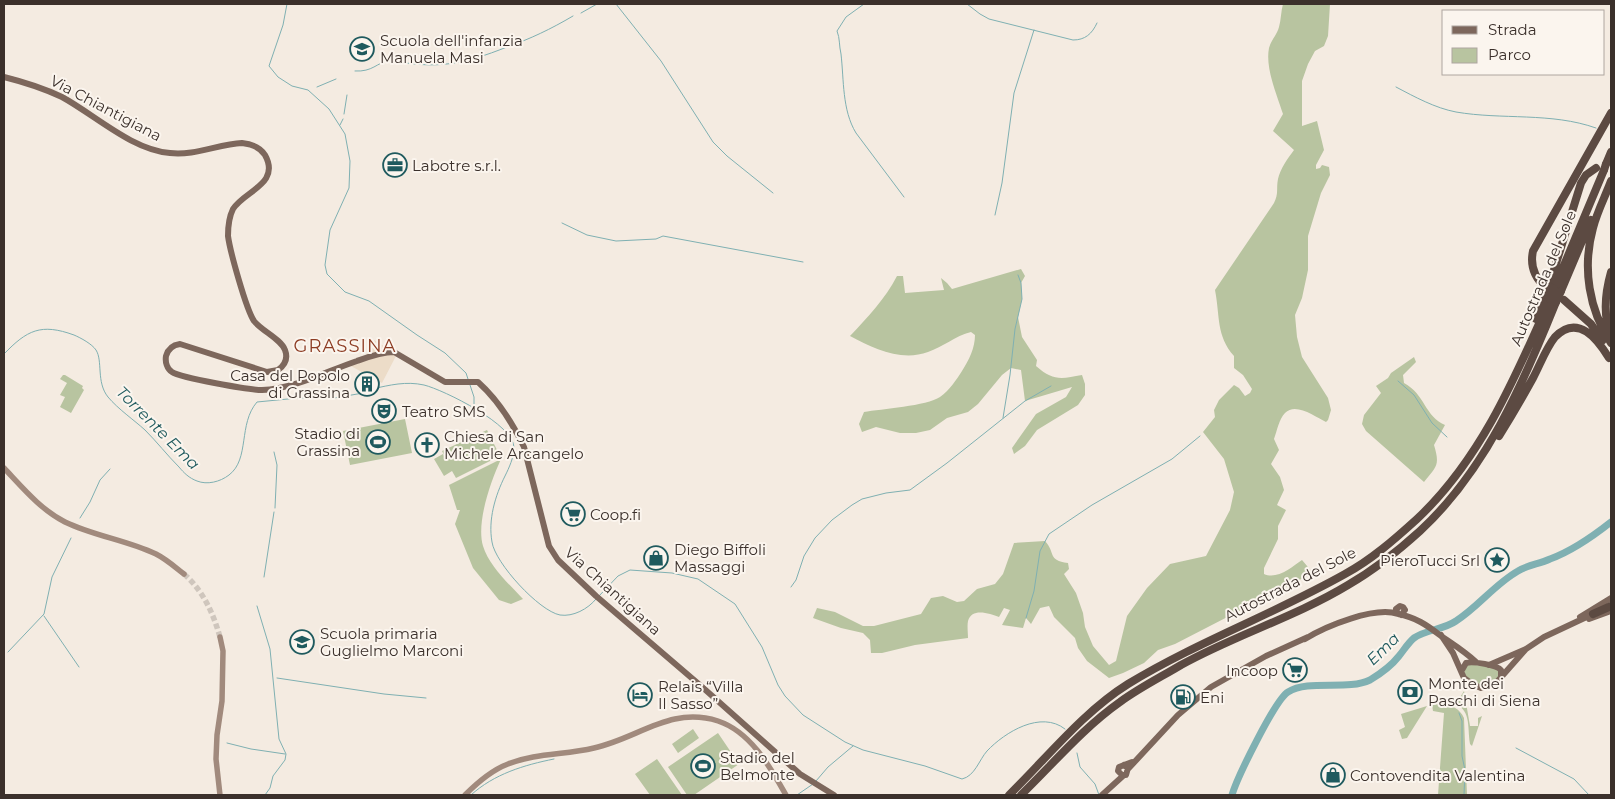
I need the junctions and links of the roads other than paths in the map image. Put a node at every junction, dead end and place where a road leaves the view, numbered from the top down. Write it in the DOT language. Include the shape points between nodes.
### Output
graph roads {
  1 [pos="4,77"];
  2 [pos="1611,113"];
  3 [pos="1611,152"];
  4 [pos="1602,167"];
  5 [pos="1611,175"];
  6 [pos="1611,181"];
  7 [pos="1611,272"];
  8 [pos="1553,294"];
  9 [pos="1611,337"];
  10 [pos="1611,343"];
  11 [pos="1610,361"];
  12 [pos="4,468"];
  13 [pos="1436,515"];
  14 [pos="184,574"];
  15 [pos="1611,598"];
  16 [pos="1611,606"];
  17 [pos="1611,612"];
  18 [pos="1587,617"];
  19 [pos="1441,635"];
  20 [pos="220,637"];
  21 [pos="1526,649"];
  22 [pos="1476,662"];
  23 [pos="1489,665"];
  24 [pos="1462,670"];
  25 [pos="1501,677"];
  26 [pos="1105,793"];
  27 [pos="220,795"];
  28 [pos="465,795"];
  29 [pos="786,795"];
  30 [pos="834,795"];
  31 [pos="1009,795"];
  32 [pos="1021,795"];
  1 -- 30 [label="main road, Via Chiantigiana" via="53,93 155,150 184,153 242,142 258,148 266,156 266,178 234,209 228,236 251,317 283,346 284,365 266,372 180,344 171,348 166,357 167,367 172,372 254,389 272,389 394,352 445,382 478,382 520,440 552,552 590,591 814,784"];
  2 -- 8 [label="highway" via="1532,254 1536,277"];
  3 -- 4 [label="highway, Autostrada del Sole"];
  4 -- 8 [label="highway, Autostrada del Sole"];
  4 -- 8 [label="highway" via="1586,175 1579,189"];
  5 -- 8 [label="highway, Autostrada del Sole"];
  6 -- 10 [label="highway" via="1593,229 1588,265 1596,317"];
  7 -- 9 [label="highway" via="1605,313"];
  8 -- 11 [label="highway" via="1591,324"];
  8 -- 13 [label="highway, Autostrada del Sole" via="1535,353 1497,430 1472,471"];
  8 -- 31 [label="highway, Autostrada del Sole" via="1480,443 1464,467 1418,518 1386,546 1345,574 1154,668 1107,699"];
  11 -- 13 [label="highway" via="1588,332 1580,328 1563,330 1483,462 1454,499"];
  12 -- 14 [label="main road" via="42,506 63,521 157,555"];
  13 -- 32 [label="highway, Autostrada del Sole" via="1396,551 1347,586 1184,664 1119,703 1086,730"];
  15 -- 18 [label="main road" via="1580,618"];
  16 -- 18 [label="highway"];
  17 -- 18 [label="main road" via="1590,619"];
  18 -- 21 [label="main road" via="1553,632"];
  19 -- 22 [label="main road"];
  19 -- 24 [label="main road"];
  19 -- 26 [label="main road" via="1400,612 1353,618 1290,644 1220,683 1171,723"];
  20 -- 27 [label="main road" via="223,651 222,701 216,759"];
  21 -- 23 [label="main road"];
  21 -- 25 [label="main road"];
  22 -- 23 [label="main road"];
  22 -- 24 [label="main road" via="1466,662"];
  23 -- 25 [label="main road" via="1500,669"];
  24 -- 25 [label="main road" via="1464,678 1481,688 1494,685"];
  28 -- 29 [label="main road" via="488,776 514,762 607,745 669,720 685,717 716,721 736,730 759,752"];
}
